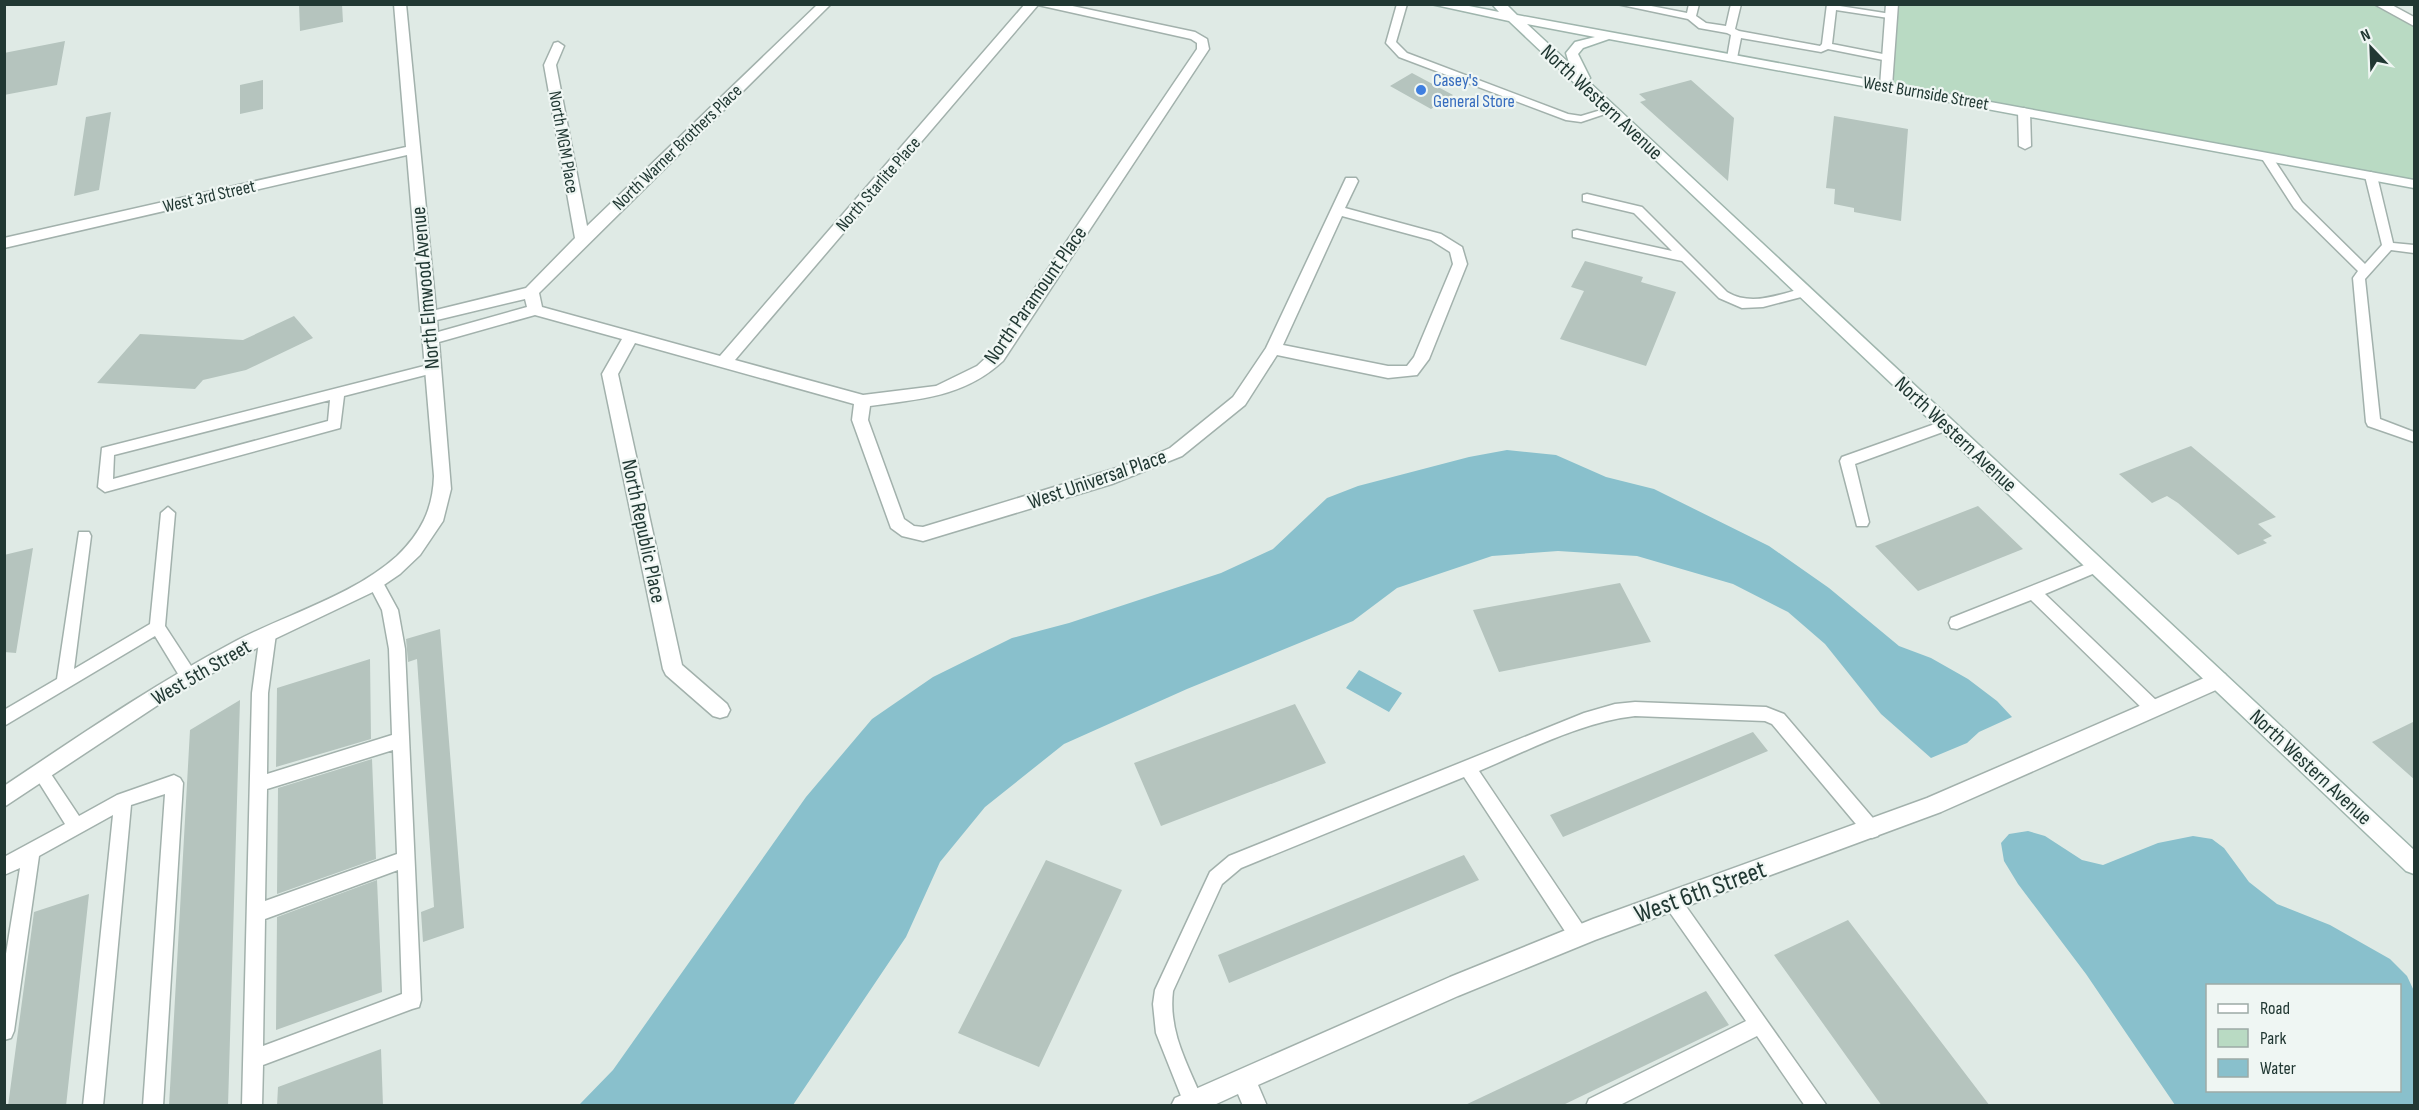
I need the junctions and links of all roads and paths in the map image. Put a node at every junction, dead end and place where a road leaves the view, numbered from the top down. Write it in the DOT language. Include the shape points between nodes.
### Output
graph roads {
  1 [pos="400,4"];
  2 [pos="825,4"];
  3 [pos="1032,4"];
  4 [pos="1042,4"];
  5 [pos="1402,4"];
  6 [pos="1437,4"];
  7 [pos="1498,4"];
  8 [pos="1622,4"];
  9 [pos="1695,4"];
  10 [pos="1736,4"];
  11 [pos="2380,4"];
  12 [pos="1827,5"];
  13 [pos="1892,11"];
  14 [pos="1691,17"];
  15 [pos="1514,19"];
  16 [pos="2415,22"];
  17 [pos="1733,32"];
  18 [pos="1632,40"];
  19 [pos="558,46"];
  20 [pos="1827,46"];
  21 [pos="1732,58"];
  22 [pos="1888,58"];
  23 [pos="1886,86"];
  24 [pos="1597,97"];
  25 [pos="1611,110"];
  26 [pos="2024,111"];
  27 [pos="2025,146"];
  28 [pos="414,149"];
  29 [pos="2267,157"];
  30 [pos="2371,176"];
  31 [pos="1352,181"];
  32 [pos="2415,184"];
  33 [pos="1587,198"];
  34 [pos="1338,211"];
  35 [pos="1577,234"];
  36 [pos="582,239"];
  37 [pos="4,243"];
  38 [pos="2388,246"];
  39 [pos="2415,249"];
  40 [pos="1687,258"];
  41 [pos="2365,271"];
  42 [pos="531,292"];
  43 [pos="1805,292"];
  44 [pos="535,310"];
  45 [pos="428,317"];
  46 [pos="631,337"];
  47 [pos="430,339"];
  48 [pos="1274,349"];
  49 [pos="723,363"];
  50 [pos="432,369"];
  51 [pos="337,394"];
  52 [pos="863,401"];
  53 [pos="1946,425"];
  54 [pos="2415,437"];
  55 [pos="168,513"];
  56 [pos="1862,522"];
  57 [pos="84,536"];
  58 [pos="405,560"];
  59 [pos="2097,566"];
  60 [pos="375,581"];
  61 [pos="2033,592"];
  62 [pos="1957,623"];
  63 [pos="157,627"];
  64 [pos="268,634"];
  65 [pos="189,677"];
  66 [pos="2218,680"];
  67 [pos="64,684"];
  68 [pos="2153,708"];
  69 [pos="720,710"];
  70 [pos="4,719"];
  71 [pos="401,740"];
  72 [pos="1467,768"];
  73 [pos="41,773"];
  74 [pos="258,784"];
  75 [pos="4,798"];
  76 [pos="123,800"];
  77 [pos="76,826"];
  78 [pos="1872,830"];
  79 [pos="31,852"];
  80 [pos="406,859"];
  81 [pos="2415,864"];
  82 [pos="4,867"];
  83 [pos="1672,901"];
  84 [pos="256,913"];
  85 [pos="1579,936"];
  86 [pos="1760,1024"];
  87 [pos="4,1031"];
  88 [pos="253,1059"];
  89 [pos="1244,1079"];
  90 [pos="1188,1103"];
  91 [pos="93,1106"];
  92 [pos="153,1106"];
  93 [pos="252,1106"];
  94 [pos="1255,1106"];
  95 [pos="1596,1106"];
  96 [pos="1816,1106"];
  1 -- 28 [label="street, North Elmwood Avenue"];
  2 -- 36 [label="street, North Warner Brothers Place"];
  3 -- 49 [label="street, North Starlite Place"];
  4 -- 52 [label="street, North Paramount Place" via="1196,36 1203,42 1203,49 997,357 983,370 939,391"];
  5 -- 25 [label="lane" via="1391,43 1403,55 1566,117 1581,119"];
  6 -- 15 [label="street, West Burnside Street"];
  7 -- 15 [label="street, North Western Avenue"];
  8 -- 14 [label="lane"];
  9 -- 14 [label="lane"];
  10 -- 17 [label="lane"];
  11 -- 16 [label="street"];
  12 -- 13 [label="lane"];
  12 -- 20 [label="lane"];
  13 -- 22 [label="street"];
  14 -- 17 [label="lane" via="1703,26"];
  15 -- 18 [label="street, West Burnside Street"];
  15 -- 24 [label="street, North Western Avenue"];
  17 -- 20 [label="lane" via="1821,49"];
  17 -- 21 [label="lane"];
  18 -- 21 [label="street, West Burnside Street"];
  18 -- 24 [label="street" via="1604,38 1575,48 1572,58"];
  19 -- 36 [label="street, North MGM Place" via="550,65"];
  20 -- 22 [label="lane"];
  21 -- 23 [label="street, West Burnside Street"];
  22 -- 23 [label="street"];
  23 -- 26 [label="street, West Burnside Street"];
  24 -- 25 [label="street, North Western Avenue"];
  25 -- 43 [label="street, North Western Avenue"];
  26 -- 27 [label="lane"];
  26 -- 29 [label="street, West Burnside Street"];
  28 -- 37 [label="street, West 3rd Street"];
  28 -- 45 [label="street, North Elmwood Avenue"];
  29 -- 30 [label="street, West Burnside Street"];
  29 -- 41 [label="lane" via="2301,212"];
  30 -- 32 [label="street, West Burnside Street"];
  30 -- 38 [label="lane"];
  31 -- 34 [label="street, West Universal Place"];
  33 -- 40 [label="lane" via="1638,210"];
  34 -- 48 [label="street, West Universal Place"];
  34 -- 48 [label="street" via="1436,237 1457,250 1460,264 1421,359 1411,371 1388,372"];
  35 -- 40 [label="lane"];
  36 -- 42 [label="street, North Warner Brothers Place"];
  38 -- 39 [label="lane"];
  38 -- 41 [label="lane"];
  40 -- 43 [label="lane" via="1736,304 1752,305"];
  41 -- 54 [label="lane" via="2359,278 2373,422"];
  42 -- 44 [label="street"];
  42 -- 45 [label="street"];
  43 -- 53 [label="street, North Western Avenue"];
  44 -- 46 [label="street, North Paramount Place"];
  44 -- 47 [label="street"];
  45 -- 47 [label="street, North Elmwood Avenue"];
  46 -- 49 [label="street, North Paramount Place"];
  46 -- 69 [label="street, North Republic Place" via="610,374 673,669"];
  47 -- 50 [label="street, North Elmwood Avenue"];
  48 -- 52 [label="street, West Universal Place" via="1239,401 1176,452 1106,479 923,534 905,531 897,523 860,420"];
  49 -- 52 [label="street, North Paramount Place"];
  50 -- 51 [label="lane"];
  50 -- 58 [label="street, North Elmwood Avenue" via="443,501 428,532"];
  51 -- 51 [label="lane" via="335,424 105,487 107,452"];
  53 -- 56 [label="lane" via="1847,461"];
  53 -- 59 [label="street, North Western Avenue"];
  55 -- 63 [label="lane"];
  57 -- 67 [label="lane"];
  58 -- 60 [label="street, West 5th Street"];
  59 -- 61 [label="lane"];
  59 -- 66 [label="street, North Western Avenue"];
  60 -- 64 [label="street, West 5th Street" via="361,592"];
  60 -- 71 [label="lane" via="390,610 397,649"];
  61 -- 62 [label="lane"];
  61 -- 68 [label="lane"];
  63 -- 65 [label="lane"];
  63 -- 67 [label="lane"];
  64 -- 65 [label="street, West 5th Street"];
  64 -- 74 [label="lane" via="260,693"];
  65 -- 73 [label="street, West 5th Street"];
  66 -- 68 [label="street, West 6th Street"];
  66 -- 81 [label="street, North Western Avenue"];
  67 -- 70 [label="lane"];
  68 -- 78 [label="street, West 6th Street"];
  71 -- 74 [label="lane"];
  71 -- 80 [label="lane"];
  72 -- 78 [label="lane" via="1615,711 1658,708 1766,714 1778,719"];
  72 -- 85 [label="lane"];
  72 -- 90 [label="lane" via="1235,862 1216,878 1160,1006"];
  73 -- 75 [label="street, West 5th Street"];
  73 -- 77 [label="lane"];
  74 -- 84 [label="lane"];
  76 -- 77 [label="lane"];
  76 -- 91 [label="lane"];
  76 -- 92 [label="lane" via="174,783"];
  77 -- 79 [label="lane"];
  78 -- 83 [label="street, West 6th Street"];
  79 -- 82 [label="lane"];
  79 -- 87 [label="lane"];
  80 -- 84 [label="lane"];
  80 -- 88 [label="lane" via="412,1000"];
  83 -- 85 [label="street, West 6th Street"];
  83 -- 86 [label="lane"];
  84 -- 88 [label="lane"];
  85 -- 89 [label="street, West 6th Street"];
  86 -- 95 [label="lane"];
  86 -- 96 [label="lane"];
  88 -- 93 [label="lane"];
  89 -- 90 [label="street, West 6th Street"];
  89 -- 94 [label="street"];
}
